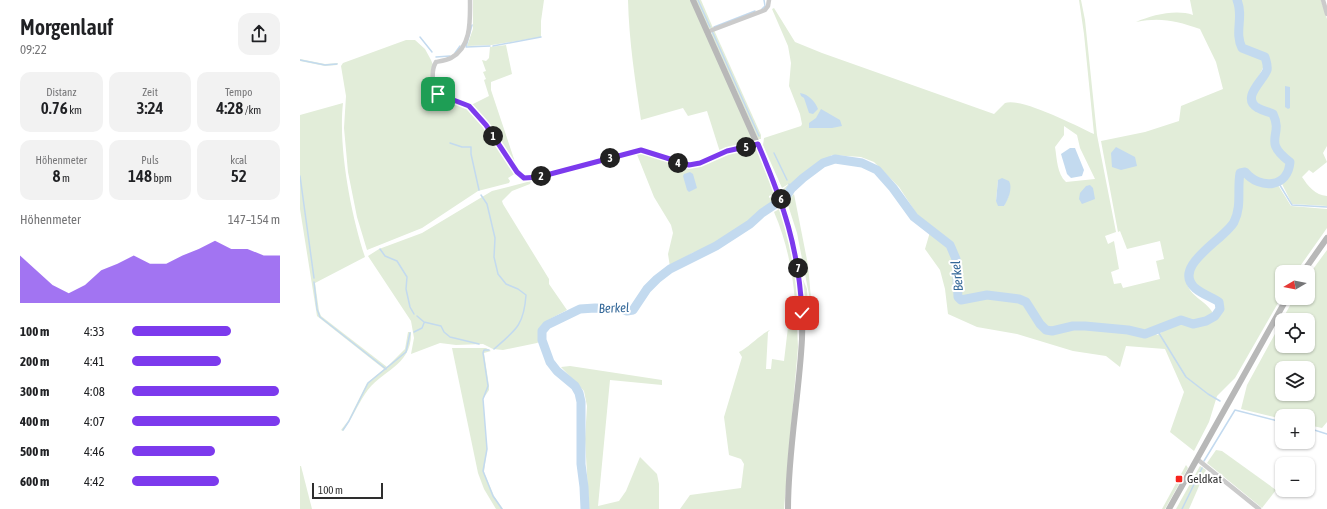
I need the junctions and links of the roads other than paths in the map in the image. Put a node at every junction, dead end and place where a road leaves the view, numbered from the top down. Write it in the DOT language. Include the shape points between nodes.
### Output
graph roads {
  1 [pos="470,0"];
  2 [pos="693,0"];
  3 [pos="768,0"];
  4 [pos="1323,0"];
  5 [pos="1327,14"];
  6 [pos="707,32"];
  7 [pos="758,144"];
  8 [pos="1327,238"];
  9 [pos="1308,265"];
  10 [pos="1283,305"];
  11 [pos="1197,458"];
  12 [pos="788,509"];
  13 [pos="1169,509"];
  14 [pos="1259,509"];
  1 -- 7 [label="street" via="466,41 451,58 436,62 432,75 436,89 441,96 469,106 483,121 522,177 539,177 641,150 683,164 697,164 727,151"];
  2 -- 6 [label="street"];
  3 -- 6 [label="street" via="765,10"];
  4 -- 5 [label="street"];
  6 -- 7 [label="street"];
  7 -- 12 [label="street" via="786,212 798,266 802,323"];
  8 -- 9 [label="street"];
  10 -- 11 [label="street"];
  11 -- 13 [label="street"];
  11 -- 14 [label="street"];
}
